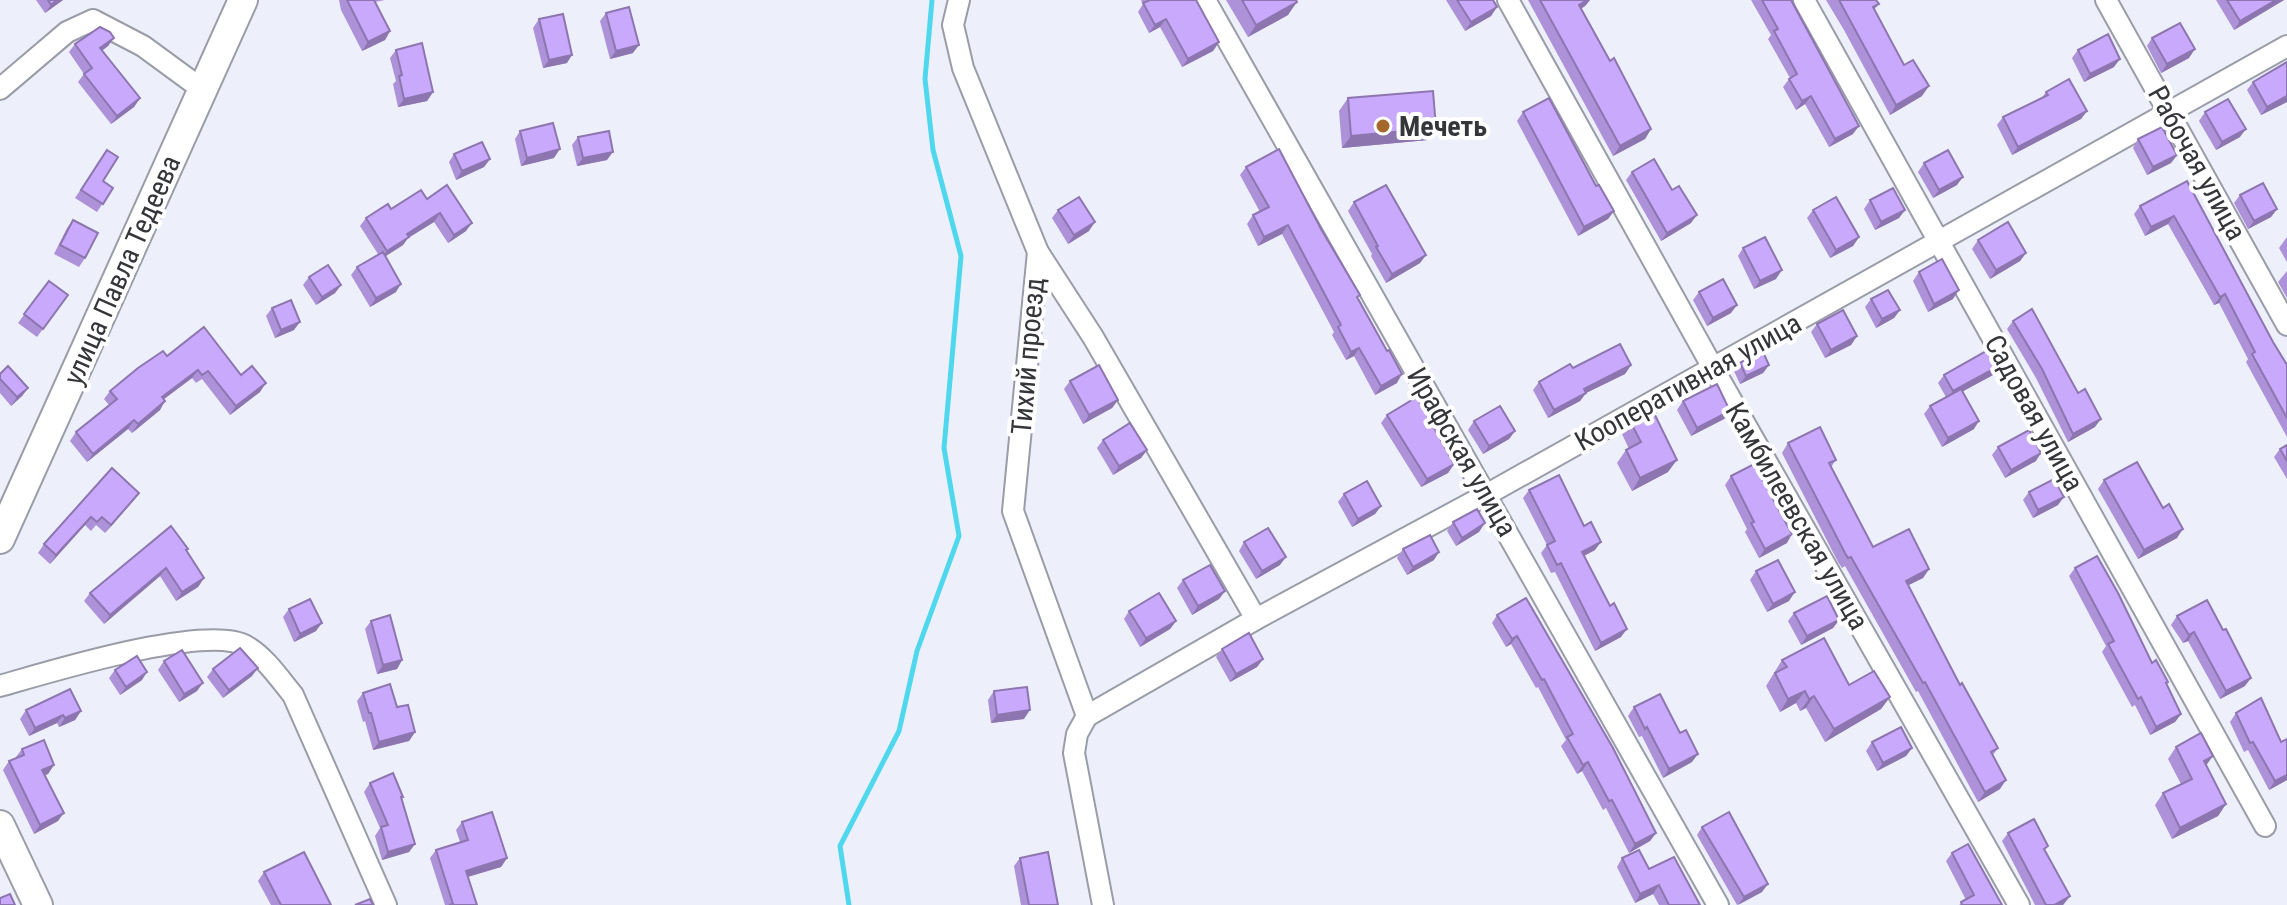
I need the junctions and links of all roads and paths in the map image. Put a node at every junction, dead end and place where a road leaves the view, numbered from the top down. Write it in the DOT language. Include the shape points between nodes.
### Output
graph roads {
  1 [pos="243,0"];
  2 [pos="959,0"];
  3 [pos="1205,0"];
  4 [pos="1508,0"];
  5 [pos="1804,0"];
  6 [pos="2106,0"];
  7 [pos="2287,46"];
  8 [pos="0,89"];
  9 [pos="203,90"];
  10 [pos="2168,111"];
  11 [pos="1939,242"];
  12 [pos="1038,252"];
  13 [pos="2287,325"];
  14 [pos="1713,368"];
  15 [pos="1486,495"];
  16 [pos="0,539"];
  17 [pos="1256,619"];
  18 [pos="0,686"];
  19 [pos="1087,716"];
  20 [pos="0,825"];
  21 [pos="2265,826"];
  22 [pos="38,905"];
  23 [pos="386,905"];
  24 [pos="1103,905"];
  25 [pos="1718,905"];
  26 [pos="2019,905"];
  1 -- 9 [label="main road, улица Павла Тедеева"];
  2 -- 12 [label="street, Тихий проезд" via="953,25 963,68"];
  3 -- 15 [label="street, Ирафская улица"];
  4 -- 14 [label="street, Камбилеевская улица"];
  5 -- 11 [label="street, Садовая улица"];
  6 -- 10 [label="street, Рабочая улица"];
  7 -- 10 [label="street, Кооперативная улица"];
  8 -- 9 [label="street" via="67,32 93,20 143,46"];
  9 -- 16 [label="main road, улица Павла Тедеева"];
  10 -- 11 [label="street, Кооперативная улица"];
  10 -- 13 [label="street, Рабочая улица"];
  11 -- 14 [label="street, Кооперативная улица"];
  11 -- 21 [label="street, Садовая улица"];
  12 -- 17 [label="street"];
  12 -- 19 [label="street, Тихий проезд" via="1013,511"];
  14 -- 15 [label="street, Кооперативная улица"];
  14 -- 26 [label="street, Камбилеевская улица"];
  15 -- 17 [label="street, Кооперативная улица"];
  15 -- 25 [label="street, Ирафская улица"];
  17 -- 19 [label="street, Кооперативная улица"];
  18 -- 23 [label="street" via="111,654 225,639 246,645 293,695"];
  19 -- 24 [label="street" via="1074,753"];
  20 -- 22 [label="main road"];
}
